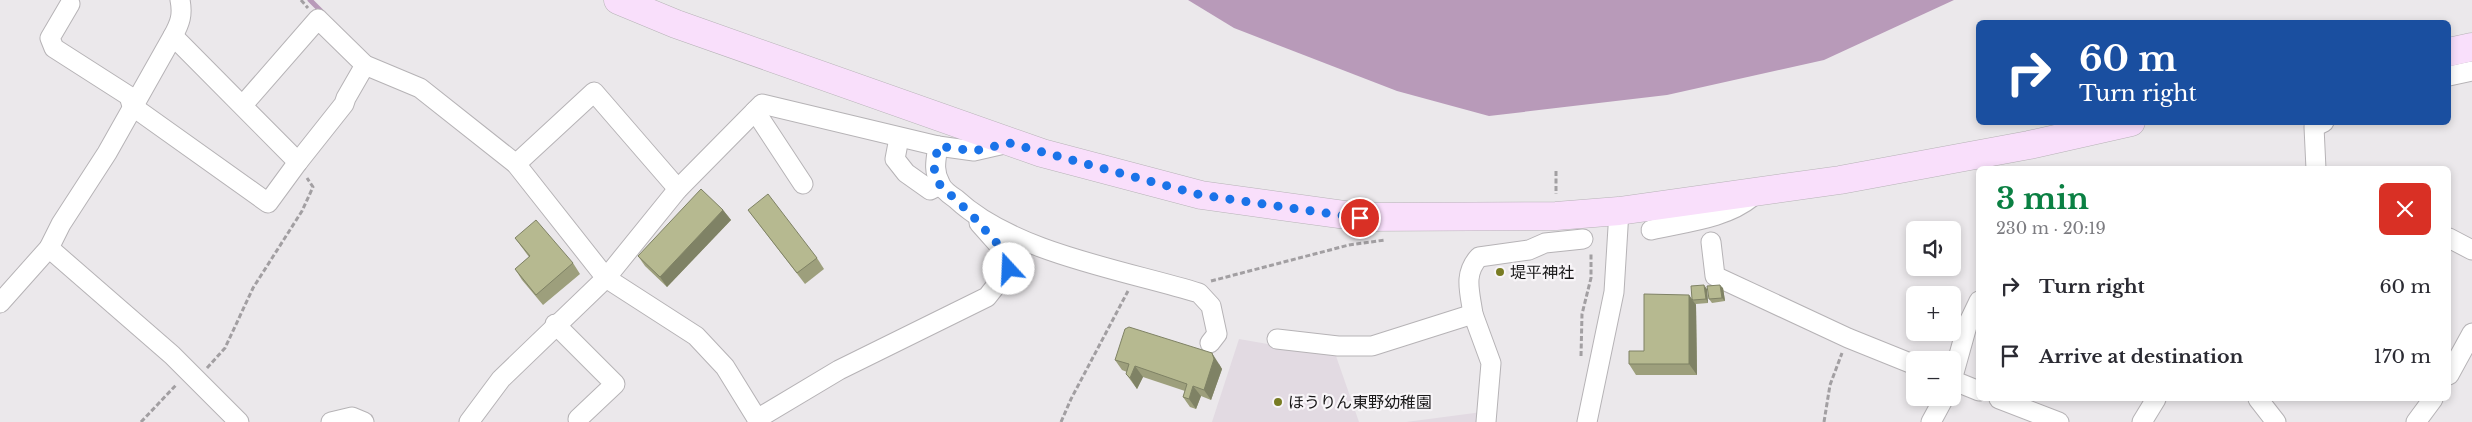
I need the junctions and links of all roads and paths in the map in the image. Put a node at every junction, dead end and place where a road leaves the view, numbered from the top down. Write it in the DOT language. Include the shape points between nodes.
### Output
graph roads {
  1 [pos="180,0"];
  2 [pos="618,0"];
  3 [pos="70,4"];
  4 [pos="173,36"];
  5 [pos="2472,47"];
  6 [pos="2451,52"];
  7 [pos="365,65"];
  8 [pos="2472,71"];
  9 [pos="2451,76"];
  10 [pos="243,105"];
  11 [pos="132,106"];
  12 [pos="755,111"];
  13 [pos="2118,125"];
  14 [pos="2316,125"];
  15 [pos="899,138"];
  16 [pos="1009,143"];
  17 [pos="938,146"];
  18 [pos="298,162"];
  19 [pos="516,164"];
  20 [pos="2317,166"];
  21 [pos="1556,171"];
  22 [pos="803,184"];
  23 [pos="940,185"];
  24 [pos="678,189"];
  25 [pos="1759,192"];
  26 [pos="1556,199"];
  27 [pos="1619,211"];
  28 [pos="970,213"];
  29 [pos="1651,230"];
  30 [pos="1583,239"];
  31 [pos="2451,239"];
  32 [pos="1387,240"];
  33 [pos="1520,242"];
  34 [pos="1711,242"];
  35 [pos="1545,243"];
  36 [pos="49,248"];
  37 [pos="2472,250"];
  38 [pos="1591,259"];
  39 [pos="606,278"];
  40 [pos="1136,292"];
  41 [pos="1199,293"];
  42 [pos="0,303"];
  43 [pos="1976,307"];
  44 [pos="1473,314"];
  45 [pos="555,324"];
  46 [pos="2472,333"];
  47 [pos="1848,338"];
  48 [pos="1277,340"];
  49 [pos="1210,342"];
  50 [pos="1960,351"];
  51 [pos="1581,360"];
  52 [pos="1906,361"];
  53 [pos="2451,371"];
  54 [pos="193,376"];
  55 [pos="1961,384"];
  56 [pos="1976,390"];
  57 [pos="2003,401"];
  58 [pos="2155,401"];
  59 [pos="2260,401"];
  60 [pos="2432,401"];
  61 [pos="1940,406"];
  62 [pos="2038,418"];
  63 [pos="578,419"];
  64 [pos="758,420"];
  65 [pos="141,422"];
  66 [pos="239,422"];
  67 [pos="331,422"];
  68 [pos="364,422"];
  69 [pos="469,422"];
  70 [pos="1061,422"];
  71 [pos="1486,422"];
  72 [pos="1588,422"];
  73 [pos="1824,422"];
  74 [pos="1931,422"];
  75 [pos="2059,422"];
  76 [pos="2142,422"];
  77 [pos="2276,422"];
  78 [pos="2416,422"];
  1 -- 4 [label="street" via="181,19"];
  2 -- 16 [label="street" via="676,24"];
  3 -- 11 [label="street" via="50,38 54,48 128,96"];
  4 -- 10 [label="street"];
  4 -- 11 [label="street"];
  5 -- 6 [label="street"];
  7 -- 10 [label="street" via="318,19"];
  7 -- 18 [label="street" via="344,104"];
  7 -- 19 [label="street" via="420,88"];
  8 -- 9 [label="street"];
  10 -- 18 [label="street"];
  11 -- 18 [label="street" via="268,203"];
  11 -- 36 [label="street"];
  12 -- 15 [label="street" via="762,104"];
  12 -- 22 [label="street"];
  12 -- 24 [label="street"];
  13 -- 25 [label="street" via="2029,145"];
  14 -- 20 [label="street" via="2314,126"];
  15 -- 17 [label="street"];
  15 -- 23 [label="street" via="895,159 906,173 930,190"];
  16 -- 17 [label="street" via="974,151"];
  16 -- 27 [label="street" via="1201,195 1360,218 1556,216"];
  17 -- 23 [label="street" via="934,168"];
  18 -- 54 [label="path" via="313,186 302,211 253,288 225,348"];
  19 -- 24 [label="street" via="594,92"];
  19 -- 39 [label="street"];
  21 -- 26 [label="path"];
  23 -- 28 [label="street"];
  24 -- 39 [label="street"];
  25 -- 27 [label="street"];
  25 -- 29 [label="street" via="1742,205 1719,214"];
  27 -- 72 [label="street" via="1614,292"];
  28 -- 41 [label="street" via="1015,238"];
  28 -- 64 [label="street" via="1011,259 1009,269 987,297 839,370"];
  30 -- 35 [label="street"];
  31 -- 37 [label="street"];
  32 -- 41 [label="path" via="1349,245 1208,282"];
  33 -- 35 [label="street"];
  34 -- 47 [label="street" via="1716,276"];
  35 -- 44 [label="street" via="1528,250 1479,257 1470,267"];
  36 -- 42 [label="street"];
  36 -- 54 [label="street"];
  38 -- 51 [label="path" via="1591,278 1582,314"];
  39 -- 45 [label="street"];
  39 -- 64 [label="street" via="696,336 725,367"];
  40 -- 70 [label="path" via="1128,292"];
  41 -- 49 [label="street" via="1211,306 1217,334"];
  43 -- 50 [label="street"];
  44 -- 48 [label="street" via="1372,346"];
  44 -- 71 [label="street" via="1491,363"];
  45 -- 63 [label="street" via="615,384"];
  45 -- 69 [label="street" via="500,379"];
  46 -- 53 [label="street"];
  47 -- 52 [label="street"];
  47 -- 73 [label="path" via="1830,385"];
  54 -- 65 [label="path"];
  54 -- 66 [label="street"];
  55 -- 56 [label="street"];
  57 -- 62 [label="street"];
  58 -- 76 [label="street"];
  59 -- 77 [label="street"];
  60 -- 78 [label="street"];
  61 -- 74 [label="street"];
  62 -- 75 [label="street"];
  67 -- 68 [label="street" via="352,417"];
}
